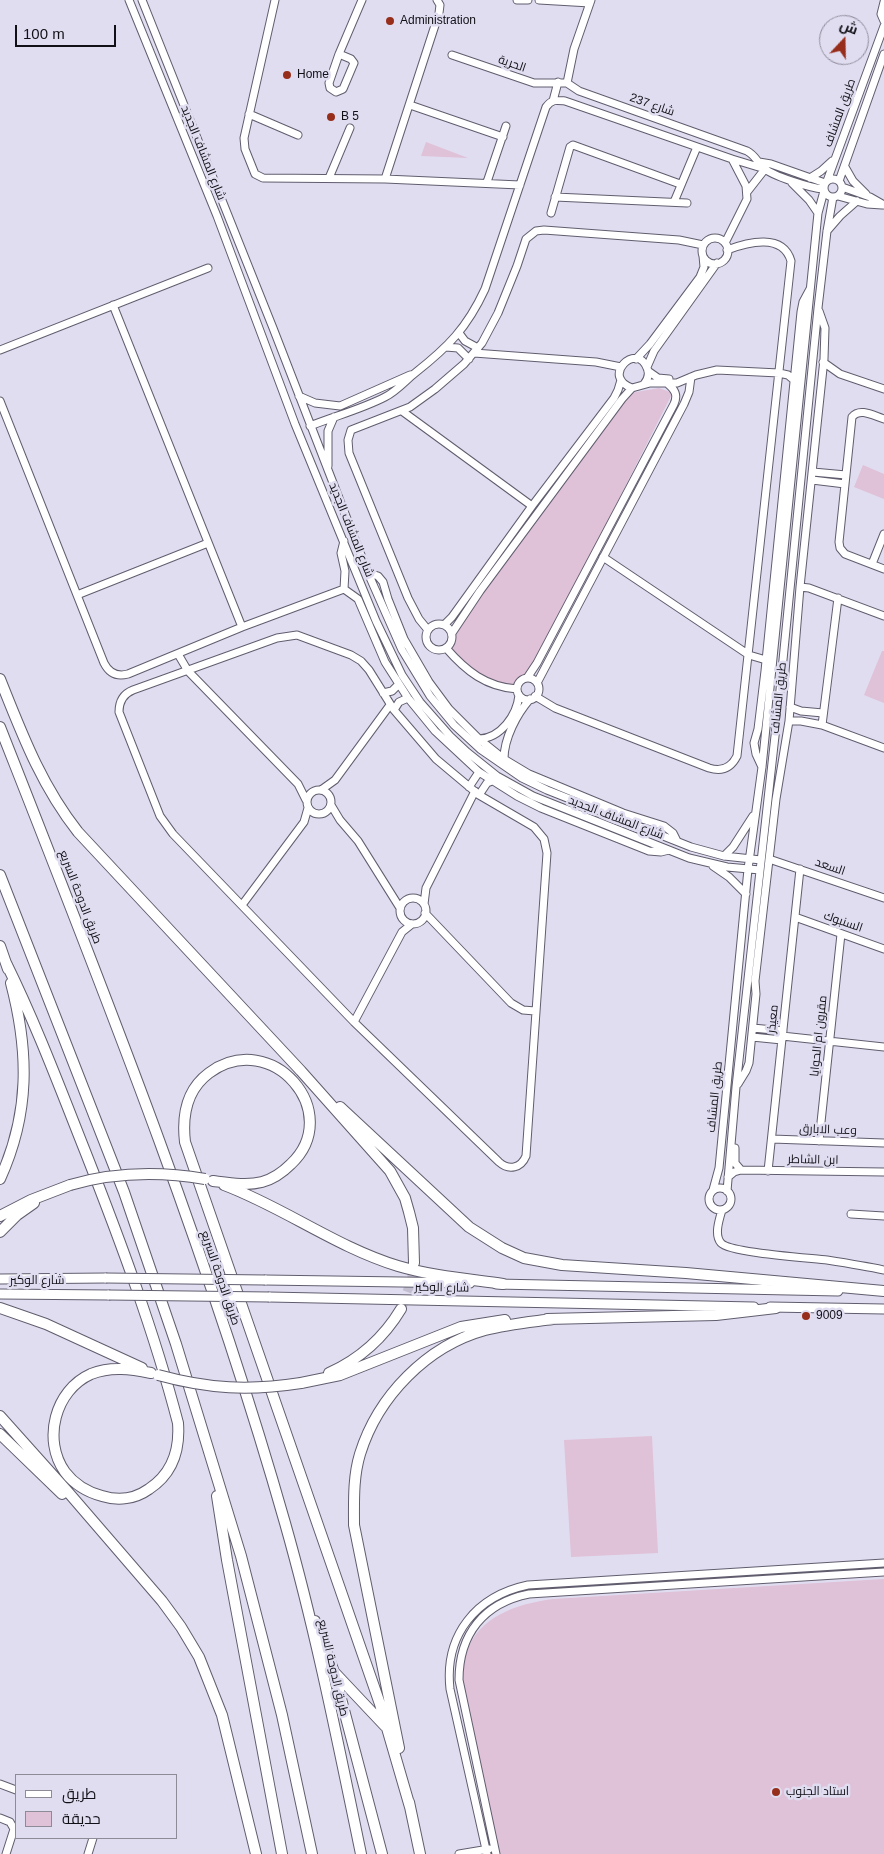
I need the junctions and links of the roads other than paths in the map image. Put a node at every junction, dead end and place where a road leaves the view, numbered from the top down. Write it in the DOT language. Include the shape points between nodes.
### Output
graph roads {
  1 [pos="129,0"];
  2 [pos="142,0"];
  3 [pos="275,0"];
  4 [pos="362,0"];
  5 [pos="437,0"];
  6 [pos="517,0"];
  7 [pos="528,0"];
  8 [pos="539,0"];
  9 [pos="590,1"];
  10 [pos="884,2"];
  11 [pos="884,21"];
  12 [pos="884,26"];
  13 [pos="339,54"];
  14 [pos="884,54"];
  15 [pos="452,55"];
  16 [pos="558,82"];
  17 [pos="567,83"];
  18 [pos="553,101"];
  19 [pos="410,105"];
  20 [pos="249,114"];
  21 [pos="506,126"];
  22 [pos="350,128"];
  23 [pos="298,135"];
  24 [pos="503,137"];
  25 [pos="689,144"];
  26 [pos="697,147"];
  27 [pos="836,157"];
  28 [pos="732,159"];
  29 [pos="760,162"];
  30 [pos="845,167"];
  31 [pos="765,169"];
  32 [pos="329,178"];
  33 [pos="786,178"];
  34 [pos="810,178"];
  35 [pos="385,179"];
  36 [pos="487,182"];
  37 [pos="678,184"];
  38 [pos="840,184"];
  39 [pos="520,185"];
  40 [pos="825,186"];
  41 [pos="747,192"];
  42 [pos="836,197"];
  43 [pos="870,197"];
  44 [pos="555,198"];
  45 [pos="857,201"];
  46 [pos="674,202"];
  47 [pos="687,203"];
  48 [pos="884,205"];
  49 [pos="550,213"];
  50 [pos="818,213"];
  51 [pos="827,231"];
  52 [pos="703,245"];
  53 [pos="726,246"];
  54 [pos="703,256"];
  55 [pos="716,263"];
  56 [pos="208,268"];
  57 [pos="811,287"];
  58 [pos="113,306"];
  59 [pos="818,308"];
  60 [pos="459,333"];
  61 [pos="446,348"];
  62 [pos="0,350"];
  63 [pos="476,350"];
  64 [pos="469,359"];
  65 [pos="636,359"];
  66 [pos="823,362"];
  67 [pos="796,364"];
  68 [pos="621,367"];
  69 [pos="648,369"];
  70 [pos="779,373"];
  71 [pos="413,374"];
  72 [pos="840,374"];
  73 [pos="687,378"];
  74 [pos="621,380"];
  75 [pos="794,380"];
  76 [pos="644,384"];
  77 [pos="668,384"];
  78 [pos="821,384"];
  79 [pos="632,388"];
  80 [pos="884,389"];
  81 [pos="299,396"];
  82 [pos="0,401"];
  83 [pos="402,411"];
  84 [pos="334,417"];
  85 [pos="884,419"];
  86 [pos="310,426"];
  87 [pos="806,428"];
  88 [pos="813,450"];
  89 [pos="328,471"];
  90 [pos="813,472"];
  91 [pos="846,475"];
  92 [pos="812,480"];
  93 [pos="845,484"];
  94 [pos="810,495"];
  95 [pos="532,506"];
  96 [pos="796,522"];
  97 [pos="884,534"];
  98 [pos="344,541"];
  99 [pos="208,543"];
  100 [pos="603,557"];
  101 [pos="872,564"];
  102 [pos="884,569"];
  103 [pos="368,573"];
  104 [pos="800,587"];
  105 [pos="344,589"];
  106 [pos="77,595"];
  107 [pos="838,598"];
  108 [pos="365,616"];
  109 [pos="884,616"];
  110 [pos="376,621"];
  111 [pos="444,625"];
  112 [pos="242,628"];
  113 [pos="428,630"];
  114 [pos="452,633"];
  115 [pos="446,648"];
  116 [pos="178,654"];
  117 [pos="749,655"];
  118 [pos="766,660"];
  119 [pos="782,669"];
  120 [pos="188,671"];
  121 [pos="527,678"];
  122 [pos="0,679"];
  123 [pos="537,683"];
  124 [pos="398,685"];
  125 [pos="792,687"];
  126 [pos="518,692"];
  127 [pos="382,694"];
  128 [pos="408,698"];
  129 [pos="533,698"];
  130 [pos="392,707"];
  131 [pos="790,707"];
  132 [pos="823,713"];
  133 [pos="789,721"];
  134 [pos="822,725"];
  135 [pos="0,727"];
  136 [pos="787,732"];
  137 [pos="479,739"];
  138 [pos="883,746"];
  139 [pos="772,755"];
  140 [pos="504,759"];
  141 [pos="762,767"];
  142 [pos="479,772"];
  143 [pos="335,780"];
  144 [pos="492,781"];
  145 [pos="298,784"];
  146 [pos="318,790"];
  147 [pos="474,791"];
  148 [pos="331,801"];
  149 [pos="307,804"];
  150 [pos="755,812"];
  151 [pos="320,814"];
  152 [pos="340,820"];
  153 [pos="304,822"];
  154 [pos="677,842"];
  155 [pos="669,850"];
  156 [pos="724,856"];
  157 [pos="750,859"];
  158 [pos="769,859"];
  159 [pos="760,860"];
  160 [pos="708,863"];
  161 [pos="748,869"];
  162 [pos="800,869"];
  163 [pos="760,870"];
  164 [pos="0,876"];
  165 [pos="426,888"];
  166 [pos="393,894"];
  167 [pos="746,894"];
  168 [pos="884,898"];
  169 [pos="409,899"];
  170 [pos="424,904"];
  171 [pos="242,905"];
  172 [pos="400,908"];
  173 [pos="426,913"];
  174 [pos="795,917"];
  175 [pos="402,918"];
  176 [pos="421,921"];
  177 [pos="412,924"];
  178 [pos="434,924"];
  179 [pos="402,932"];
  180 [pos="841,934"];
  181 [pos="0,946"];
  182 [pos="884,949"];
  183 [pos="6,963"];
  184 [pos="747,987"];
  185 [pos="754,1008"];
  186 [pos="535,1012"];
  187 [pos="354,1022"];
  188 [pos="752,1028"];
  189 [pos="782,1036"];
  190 [pos="752,1037"];
  191 [pos="830,1042"];
  192 [pos="884,1047"];
  193 [pos="300,1071"];
  194 [pos="736,1087"];
  195 [pos="734,1112"];
  196 [pos="772,1139"];
  197 [pos="820,1141"];
  198 [pos="884,1143"];
  199 [pos="742,1170"];
  200 [pos="768,1171"];
  201 [pos="884,1172"];
  202 [pos="728,1177"];
  203 [pos="0,1179"];
  204 [pos="209,1180"];
  205 [pos="713,1190"];
  206 [pos="727,1191"];
  207 [pos="48,1194"];
  208 [pos="722,1210"];
  209 [pos="851,1214"];
  210 [pos="0,1216"];
  211 [pos="884,1216"];
  212 [pos="0,1232"];
  213 [pos="414,1263"];
  214 [pos="884,1270"];
  215 [pos="0,1278"];
  216 [pos="503,1284"];
  217 [pos="884,1291"];
  218 [pos="0,1294"];
  219 [pos="0,1308"];
  220 [pos="776,1308"];
  221 [pos="401,1309"];
  222 [pos="884,1309"];
  223 [pos="553,1319"];
  224 [pos="155,1374"];
  225 [pos="312,1380"];
  226 [pos="0,1416"];
  227 [pos="0,1434"];
  228 [pos="212,1463"];
  229 [pos="110,1541"];
  230 [pos="884,1563"];
  231 [pos="884,1572"];
  232 [pos="301,1582"];
  233 [pos="334,1672"];
  234 [pos="387,1729"];
  235 [pos="0,1784"];
  236 [pos="15,1790"];
  237 [pos="410,1807"];
  238 [pos="0,1818"];
  239 [pos="93,1839"];
  240 [pos="495,1851"];
  241 [pos="486,1852"];
  242 [pos="6,1854"];
  243 [pos="88,1854"];
  244 [pos="256,1854"];
  245 [pos="282,1854"];
  246 [pos="312,1854"];
  247 [pos="361,1854"];
  248 [pos="382,1854"];
  249 [pos="420,1854"];
  250 [pos="460,1854"];
  1 -- 98 [label="street, شارع المشاف الجديد" via="217,216 294,424"];
  2 -- 81 [label="street, شارع المشاف الجديد"];
  3 -- 20 [label="street"];
  4 -- 13 [label="street"];
  5 -- 19 [label="street" via="439,12"];
  6 -- 7 [label="street"];
  8 -- 9 [label="street"];
  9 -- 17 [label="street"];
  10 -- 11 [label="street" via="881,14"];
  12 -- 27 [label="street, طريق المشاف"];
  13 -- 13 [label="street" via="329,83 331,90 336,92 343,89 354,62"];
  14 -- 30 [label="street, طريق المشاف"];
  15 -- 16 [label="street, الحرية" via="534,83"];
  16 -- 17 [label="street, الحرية"];
  16 -- 18 [label="street"];
  17 -- 29 [label="street, شارع 237" via="579,91 747,151"];
  18 -- 25 [label="street" via="565,101"];
  18 -- 39 [label="street" via="546,107"];
  19 -- 24 [label="street"];
  19 -- 35 [label="street"];
  20 -- 23 [label="street"];
  20 -- 32 [label="street" via="243,142 255,174 264,178"];
  21 -- 24 [label="street"];
  22 -- 32 [label="street"];
  24 -- 36 [label="street"];
  25 -- 26 [label="street"];
  25 -- 37 [label="street"];
  26 -- 28 [label="street"];
  26 -- 37 [label="street"];
  27 -- 34 [label="street"];
  27 -- 40 [label="street, طريق المشاف"];
  28 -- 31 [label="street"];
  28 -- 41 [label="street"];
  29 -- 31 [label="street, شارع 237"];
  29 -- 34 [label="street, شارع 237"];
  30 -- 38 [label="street, طريق المشاف"];
  30 -- 43 [label="street" via="853,181"];
  31 -- 33 [label="street"];
  31 -- 41 [label="street"];
  32 -- 35 [label="street"];
  33 -- 40 [label="street" via="809,187"];
  33 -- 50 [label="street"];
  34 -- 40 [label="street, شارع 237"];
  35 -- 36 [label="street"];
  36 -- 39 [label="street"];
  37 -- 44 [label="street" via="572,145"];
  37 -- 46 [label="street"];
  38 -- 40 [label="street" via="833,179"];
  38 -- 42 [label="street, طريق المشاف"];
  38 -- 43 [label="street"];
  39 -- 60 [label="street" via="485,289"];
  40 -- 42 [label="street" via="826,195"];
  40 -- 50 [label="street, طريق المشاف"];
  41 -- 53 [label="street"];
  42 -- 45 [label="street"];
  42 -- 51 [label="street, طريق المشاف"];
  43 -- 48 [label="street"];
  44 -- 46 [label="street"];
  44 -- 49 [label="street"];
  45 -- 48 [label="street"];
  45 -- 51 [label="street"];
  46 -- 47 [label="street"];
  50 -- 57 [label="street, طريق المشاف"];
  51 -- 59 [label="street, طريق المشاف"];
  52 -- 53 [label="street" via="713,238 720,239"];
  52 -- 54 [label="street"];
  52 -- 63 [label="street" via="679,240 536,230 526,239 498,313"];
  53 -- 55 [label="street" via="725,259"];
  53 -- 70 [label="street" via="775,243 789,255 791,268"];
  54 -- 55 [label="street" via="710,263"];
  54 -- 65 [label="street" via="704,267 700,277"];
  55 -- 69 [label="street" via="654,351"];
  56 -- 58 [label="street"];
  57 -- 67 [label="street, طريق المشاف" via="802,307"];
  57 -- 141 [label="street, طريق المشاف"];
  58 -- 62 [label="street"];
  58 -- 99 [label="street"];
  59 -- 66 [label="street, طريق المشاف" via="825,328"];
  59 -- 87 [label="street, طريق المشاف"];
  60 -- 61 [label="street"];
  60 -- 63 [label="street"];
  61 -- 64 [label="street" via="458,348"];
  61 -- 71 [label="street"];
  63 -- 64 [label="street"];
  63 -- 68 [label="street"];
  64 -- 83 [label="street" via="436,390"];
  65 -- 68 [label="street"];
  65 -- 69 [label="street"];
  66 -- 72 [label="street"];
  66 -- 78 [label="street, طريق المشاف"];
  67 -- 70 [label="street"];
  67 -- 75 [label="street, طريق المشاف"];
  68 -- 74 [label="street"];
  69 -- 73 [label="street" via="661,379"];
  69 -- 76 [label="street"];
  70 -- 73 [label="street" via="717,370"];
  70 -- 75 [label="street"];
  70 -- 117 [label="street"];
  71 -- 81 [label="street" via="340,406"];
  71 -- 84 [label="street" via="386,396"];
  72 -- 78 [label="street" via="827,378"];
  72 -- 80 [label="street"];
  73 -- 77 [label="street"];
  73 -- 100 [label="street" via="688,392 684,404"];
  74 -- 79 [label="street"];
  74 -- 95 [label="street" via="614,398"];
  75 -- 118 [label="street, طريق المشاف"];
  76 -- 77 [label="street"];
  76 -- 79 [label="street"];
  77 -- 121 [label="street" via="675,391 674,404"];
  78 -- 88 [label="street, طريق المشاف"];
  79 -- 114 [label="street" via="480,590"];
  81 -- 86 [label="street, شارع المشاف الجديد"];
  82 -- 106 [label="street"];
  83 -- 95 [label="street"];
  83 -- 113 [label="street" via="354,428 348,436 348,449 408,598"];
  84 -- 86 [label="street"];
  84 -- 89 [label="street" via="328,431"];
  85 -- 91 [label="street" via="861,411 852,417"];
  86 -- 89 [label="street, شارع المشاف الجديد"];
  87 -- 88 [label="street"];
  87 -- 96 [label="street, طريق المشاف"];
  88 -- 90 [label="street, طريق المشاف"];
  89 -- 103 [label="street, شارع المشاف الجديد"];
  90 -- 91 [label="street"];
  90 -- 92 [label="street, طريق المشاف"];
  91 -- 93 [label="street"];
  92 -- 93 [label="street"];
  92 -- 94 [label="street, طريق المشاف"];
  93 -- 101 [label="street" via="840,548 845,554"];
  94 -- 96 [label="street"];
  94 -- 104 [label="street, طريق المشاف"];
  95 -- 111 [label="street"];
  96 -- 119 [label="street, طريق المشاف"];
  97 -- 101 [label="street"];
  98 -- 105 [label="street" via="341,553"];
  98 -- 110 [label="street, شارع المشاف الجديد"];
  99 -- 106 [label="street"];
  99 -- 112 [label="street"];
  100 -- 117 [label="street"];
  100 -- 123 [label="street"];
  101 -- 102 [label="street"];
  103 -- 137 [label="street" via="382,579 404,640 429,682 449,709"];
  103 -- 154 [label="street, شارع المشاف الجديد" via="420,682 441,711 480,749 504,767 547,790"];
  104 -- 107 [label="street"];
  104 -- 125 [label="street, طريق المشاف"];
  105 -- 108 [label="street" via="356,596"];
  105 -- 112 [label="street"];
  106 -- 116 [label="street" via="104,663 112,673 128,674"];
  107 -- 109 [label="street"];
  107 -- 132 [label="street"];
  108 -- 110 [label="street"];
  108 -- 124 [label="street"];
  110 -- 155 [label="street, شارع المشاف الجديد" via="402,675 420,702 450,736 484,766 533,796"];
  111 -- 113 [label="street" via="435,625"];
  111 -- 114 [label="street"];
  112 -- 116 [label="street"];
  113 -- 115 [label="street" via="426,638 430,646 438,650"];
  114 -- 115 [label="street" via="452,641"];
  115 -- 126 [label="street" via="474,676"];
  116 -- 120 [label="street"];
  117 -- 118 [label="street"];
  117 -- 129 [label="street" via="737,756 731,766 720,770"];
  118 -- 141 [label="street, طريق المشاف" via="754,742"];
  119 -- 125 [label="street"];
  119 -- 139 [label="street, طريق المشاف"];
  120 -- 127 [label="street" via="277,638 297,635 361,661"];
  120 -- 145 [label="street"];
  120 -- 171 [label="street" via="128,692 120,701 119,712 163,821"];
  121 -- 123 [label="street"];
  121 -- 126 [label="street" via="519,683"];
  122 -- 193 [label="highway" via="35,764 63,813 93,850"];
  123 -- 129 [label="street" via="538,690"];
  124 -- 127 [label="street" via="392,692"];
  124 -- 128 [label="street"];
  125 -- 131 [label="street, طريق المشاف"];
  126 -- 129 [label="street" via="524,699"];
  126 -- 137 [label="street" via="515,711 502,729 489,738"];
  127 -- 130 [label="street"];
  128 -- 130 [label="street"];
  128 -- 142 [label="street" via="435,732"];
  129 -- 140 [label="street" via="522,710 506,743"];
  130 -- 143 [label="street"];
  130 -- 147 [label="street" via="436,759"];
  131 -- 132 [label="street"];
  131 -- 133 [label="street, طريق المشاف"];
  132 -- 134 [label="street"];
  133 -- 134 [label="street"];
  133 -- 136 [label="street, طريق المشاف"];
  134 -- 138 [label="street"];
  135 -- 232 [label="highway, طريق الدوحة السريع" via="158,1133 241,1377"];
  136 -- 139 [label="street"];
  136 -- 158 [label="street, طريق المشاف"];
  137 -- 140 [label="street"];
  139 -- 159 [label="street, طريق المشاف"];
  140 -- 154 [label="street" via="544,782 664,826 673,833"];
  141 -- 150 [label="street, طريق المشاف"];
  142 -- 144 [label="street"];
  142 -- 147 [label="street"];
  143 -- 146 [label="street"];
  143 -- 148 [label="street"];
  144 -- 147 [label="street"];
  144 -- 155 [label="street" via="541,808 643,849 655,852"];
  145 -- 146 [label="street"];
  145 -- 149 [label="street"];
  146 -- 148 [label="street" via="327,792"];
  146 -- 149 [label="street" via="310,793"];
  147 -- 165 [label="street"];
  147 -- 186 [label="street" via="534,827 546,846"];
  148 -- 151 [label="street" via="328,810"];
  148 -- 152 [label="street"];
  149 -- 151 [label="street" via="312,812"];
  149 -- 153 [label="street"];
  150 -- 156 [label="street"];
  150 -- 157 [label="street, طريق المشاف"];
  151 -- 152 [label="street"];
  151 -- 153 [label="street"];
  152 -- 166 [label="street"];
  153 -- 171 [label="street"];
  154 -- 156 [label="street, شارع المشاف الجديد"];
  155 -- 160 [label="street, شارع المشاف الجديد"];
  156 -- 157 [label="street, شارع المشاف الجديد"];
  157 -- 159 [label="street, شارع المشاف الجديد"];
  157 -- 161 [label="street, طريق المشاف"];
  158 -- 162 [label="street, السعد"];
  158 -- 185 [label="street, طريق المشاف"];
  159 -- 163 [label="street, طريق المشاف"];
  160 -- 161 [label="street, شارع المشاف الجديد"];
  160 -- 167 [label="street"];
  161 -- 163 [label="street, شارع المشاف الجديد"];
  161 -- 167 [label="street, طريق المشاف"];
  162 -- 168 [label="street, السعد"];
  162 -- 174 [label="street, معيذر"];
  163 -- 184 [label="street, طريق المشاف"];
  164 -- 228 [label="highway" via="127,1201"];
  165 -- 169 [label="street"];
  165 -- 170 [label="street"];
  166 -- 169 [label="street"];
  166 -- 172 [label="street"];
  167 -- 205 [label="street, طريق المشاف" via="719,1168"];
  169 -- 170 [label="street"];
  169 -- 172 [label="street"];
  170 -- 173 [label="street"];
  171 -- 187 [label="street"];
  172 -- 175 [label="street"];
  173 -- 176 [label="street"];
  173 -- 178 [label="street"];
  174 -- 180 [label="street, السنبوك"];
  174 -- 189 [label="street, معيذر"];
  175 -- 177 [label="street"];
  175 -- 179 [label="street"];
  176 -- 177 [label="street"];
  176 -- 178 [label="street"];
  177 -- 179 [label="street"];
  178 -- 186 [label="street" via="511,1003"];
  179 -- 187 [label="street"];
  180 -- 182 [label="street, السنبوك"];
  180 -- 191 [label="street, مقرون ام الحوايا"];
  181 -- 183 [label="highway"];
  183 -- 203 [label="highway" via="23,1039 24,1091 14,1143"];
  183 -- 224 [label="highway" via="25,1001 110,1213 178,1423 177,1452 158,1484 136,1496 120,1499 91,1493 76,1484 58,1458 54,1442 61,1403 69,1390 80,1380 108,1369"];
  184 -- 185 [label="street"];
  184 -- 194 [label="street, طريق المشاف"];
  185 -- 188 [label="street, طريق المشاف"];
  186 -- 187 [label="street" via="526,1156 521,1164 512,1168 502,1165"];
  188 -- 189 [label="street"];
  188 -- 190 [label="street, طريق المشاف"];
  189 -- 190 [label="street"];
  189 -- 191 [label="street"];
  189 -- 196 [label="street, معيذر"];
  190 -- 194 [label="street, طريق المشاف" via="749,1063"];
  191 -- 192 [label="street"];
  191 -- 197 [label="street, مقرون ام الحوايا"];
  193 -- 213 [label="highway" via="397,1183 405,1198 413,1228"];
  193 -- 217 [label="highway" via="469,1227 524,1258 562,1265"];
  194 -- 195 [label="street, طريق المشاف"];
  195 -- 199 [label="street" via="737,1122 734,1160"];
  195 -- 202 [label="street, طريق المشاف"];
  196 -- 197 [label="street, وعب الابارق"];
  196 -- 200 [label="street, معيذر"];
  197 -- 198 [label="street, وعب الابارق"];
  199 -- 200 [label="street, ابن الشاطر"];
  199 -- 202 [label="street, ابن الشاطر"];
  200 -- 201 [label="street, ابن الشاطر"];
  202 -- 206 [label="street, طريق المشاف"];
  204 -- 207 [label="highway, bridge" via="178,1175 132,1174 70,1185"];
  204 -- 216 [label="highway" via="397,1266"];
  204 -- 234 [label="highway" via="247,1184 262,1182 284,1171 300,1154 306,1139 309,1114 304,1096 284,1071 252,1060 232,1062 215,1069 195,1087 183,1123 186,1142"];
  205 -- 206 [label="street"];
  205 -- 208 [label="street" via="709,1203"];
  206 -- 208 [label="street" via="730,1203"];
  207 -- 210 [label="highway"];
  207 -- 212 [label="highway" via="17,1215"];
  208 -- 214 [label="street" via="718,1234 726,1247"];
  209 -- 211 [label="street"];
  215 -- 216 [label="main road, شارع الوكير, bridge"];
  216 -- 217 [label="main road, شارع الوكير"];
  218 -- 220 [label="main road, شارع الوكير, bridge"];
  219 -- 224 [label="highway" via="46,1324"];
  220 -- 222 [label="main road, شارع الوكير"];
  220 -- 223 [label="highway" via="716,1314"];
  221 -- 225 [label="highway" via="368,1350"];
  223 -- 225 [label="highway" via="508,1319 461,1327 340,1375"];
  223 -- 237 [label="highway" via="486,1330 440,1350 392,1392 376,1416 360,1454 354,1525"];
  224 -- 225 [label="highway, bridge" via="198,1385 235,1388"];
  226 -- 229 [label="highway"];
  227 -- 229 [label="highway"];
  228 -- 245 [label="highway" via="226,1560"];
  228 -- 246 [label="highway" via="268,1658"];
  229 -- 244 [label="highway" via="162,1601 199,1656 222,1715"];
  230 -- 241 [label="street" via="528,1585 490,1599 460,1632 451,1655 449,1673"];
  231 -- 240 [label="street" via="529,1594 495,1607 478,1622 467,1638 459,1680"];
  232 -- 233 [label="highway"];
  232 -- 247 [label="highway, طريق الدوحة السريع"];
  233 -- 234 [label="highway"];
  233 -- 248 [label="highway"];
  234 -- 237 [label="highway"];
  235 -- 236 [label="street"];
  237 -- 249 [label="highway"];
  238 -- 242 [label="street" via="10,1822 14,1829"];
  239 -- 243 [label="street"];
  240 -- 241 [label="street"];
  241 -- 250 [label="street"];
}
